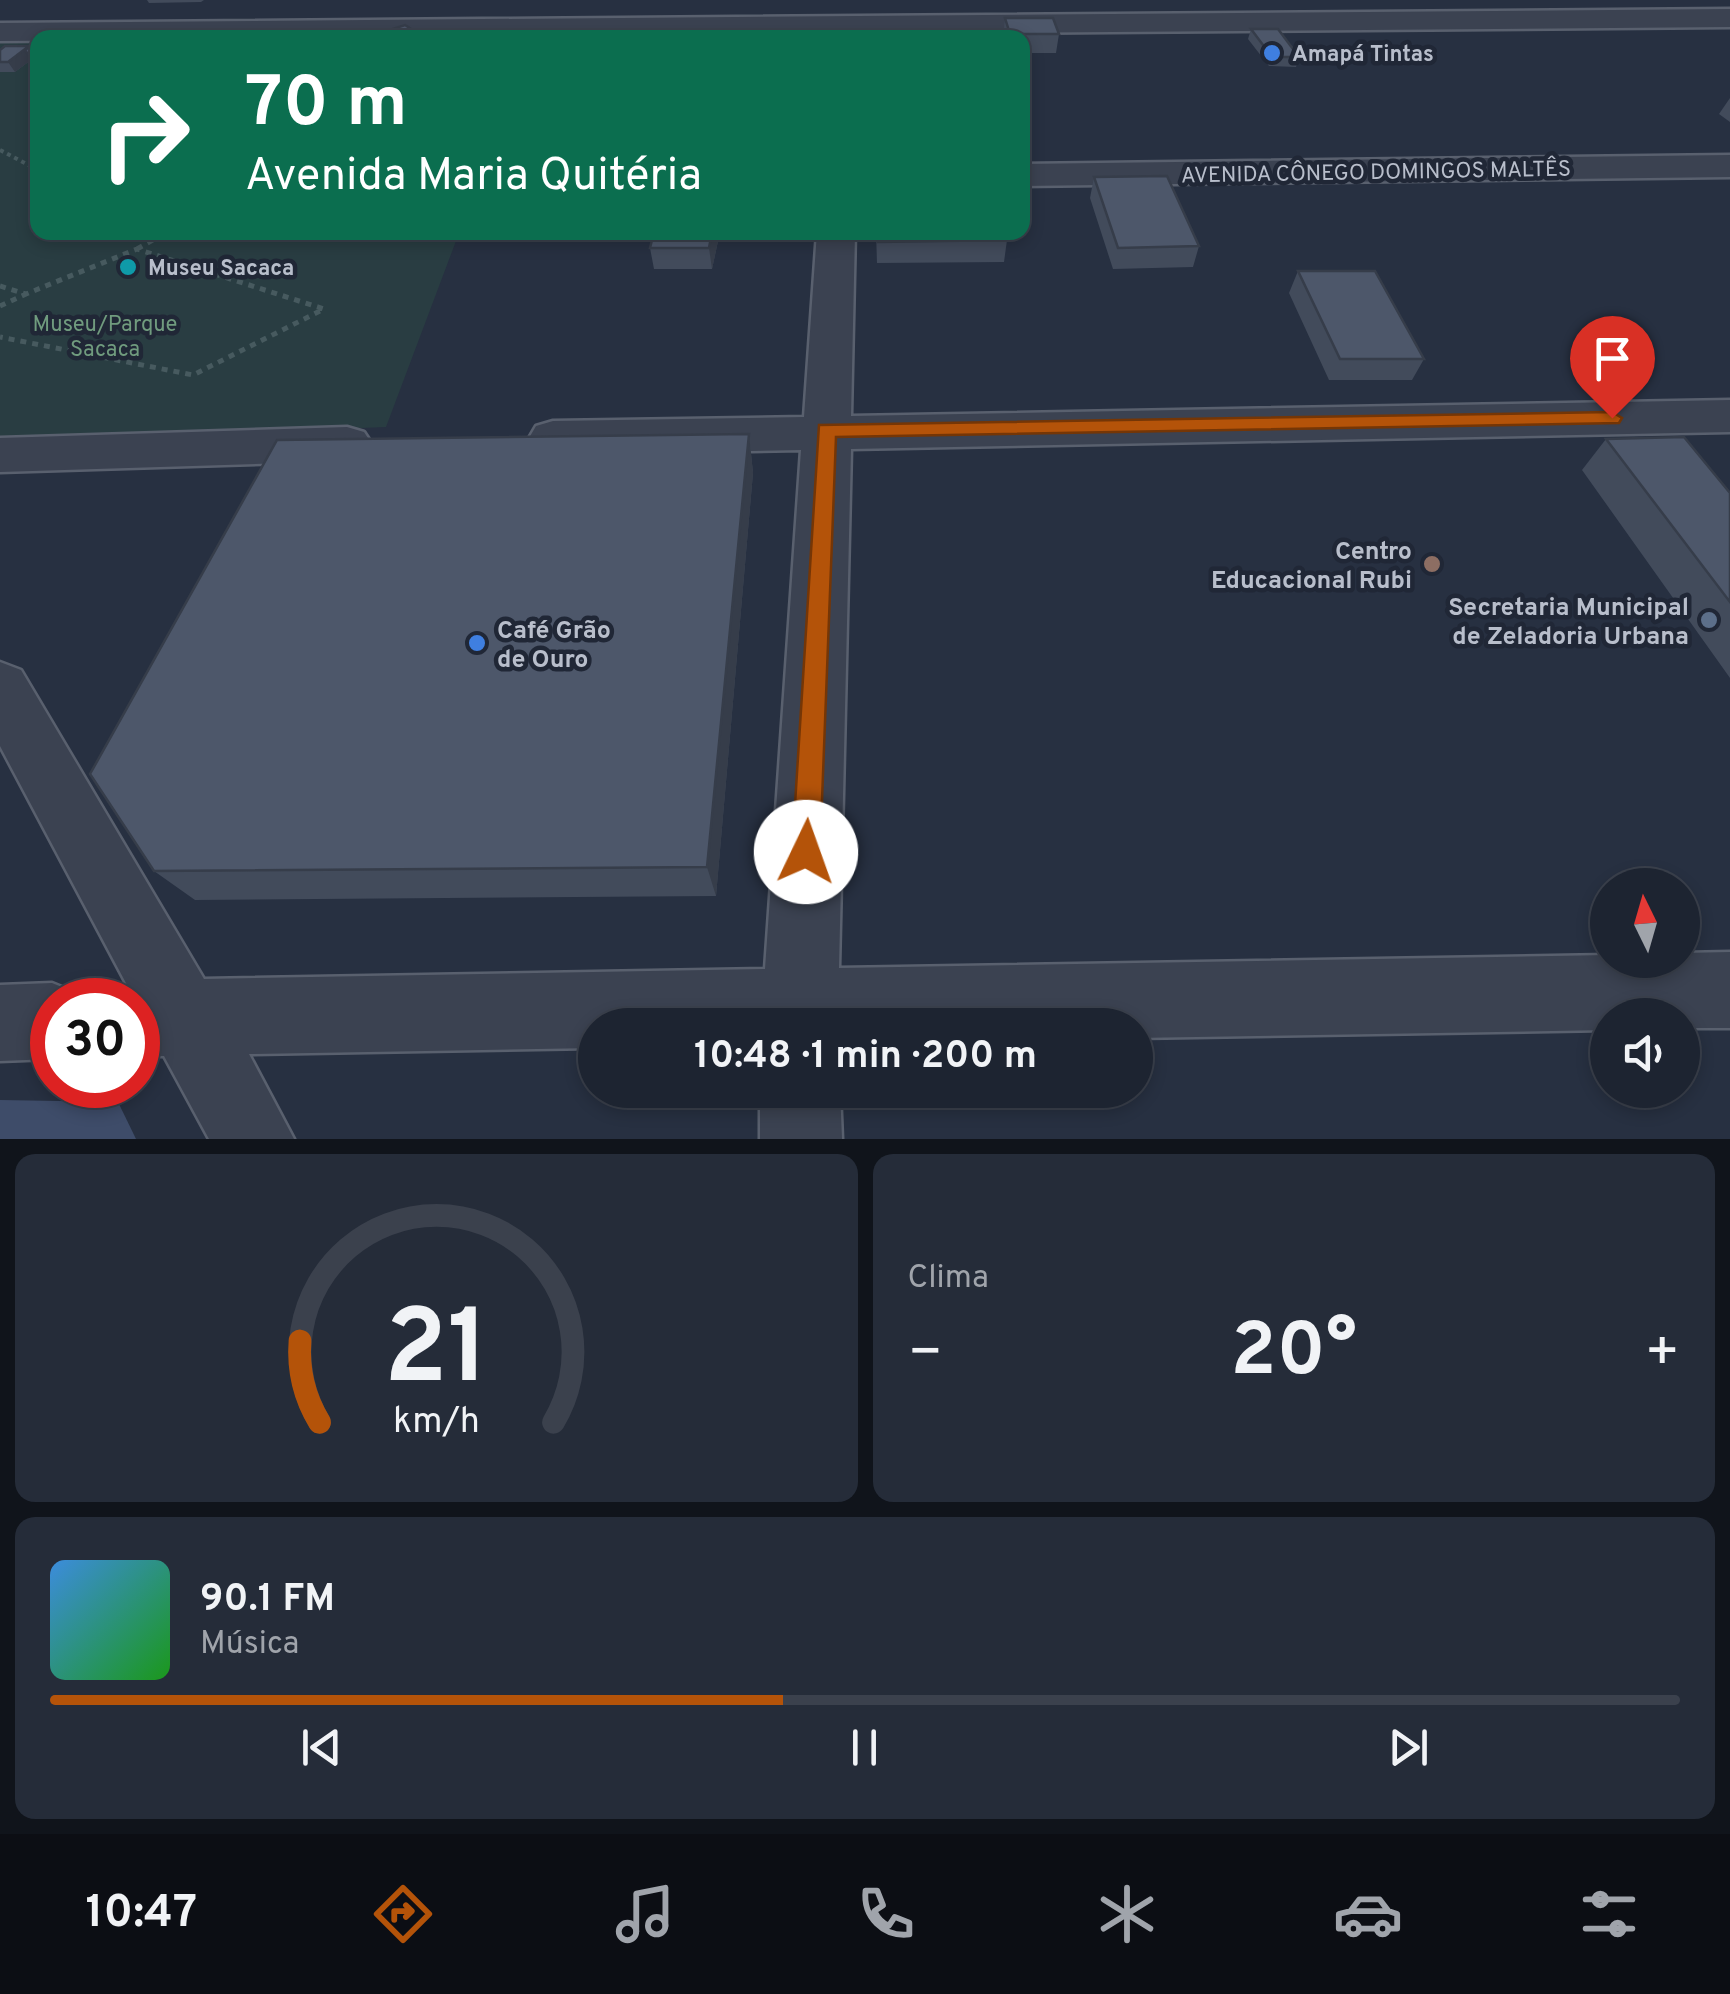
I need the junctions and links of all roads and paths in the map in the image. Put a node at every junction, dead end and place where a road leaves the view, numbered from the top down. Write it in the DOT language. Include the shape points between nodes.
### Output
graph roads {
  1 [pos="1730,1"];
  2 [pos="1670,6"];
  3 [pos="0,15"];
  4 [pos="832,17"];
  5 [pos="595,18"];
  6 [pos="1730,18"];
  7 [pos="85,30"];
  8 [pos="30,31"];
  9 [pos="0,32"];
  10 [pos="1730,49"];
  11 [pos="0,150"];
  12 [pos="30,166"];
  13 [pos="1730,166"];
  14 [pos="1030,175"];
  15 [pos="151,240"];
  16 [pos="836,240"];
  17 [pos="137,249"];
  18 [pos="0,286"];
  19 [pos="26,294"];
  20 [pos="0,306"];
  21 [pos="0,337"];
  22 [pos="1730,416"];
  23 [pos="826,430"];
  24 [pos="515,439"];
  25 [pos="398,443"];
  26 [pos="0,455"];
  27 [pos="0,688"];
  28 [pos="1730,990"];
  29 [pos="799,1008"];
  30 [pos="1060,1008"];
  31 [pos="578,1016"];
  32 [pos="161,1017"];
  33 [pos="30,1022"];
  34 [pos="0,1023"];
  35 [pos="800,1108"];
  36 [pos="253,1139"];
  37 [pos="801,1139"];
  1 -- 2 [label="street"];
  2 -- 4 [label="street"];
  2 -- 6 [label="street"];
  2 -- 10 [label="street"];
  3 -- 5 [label="street"];
  4 -- 5 [label="street"];
  5 -- 7 [label="street"];
  8 -- 9 [label="street"];
  11 -- 12 [label="path"];
  13 -- 14 [label="street, AVENIDA CÔNEGO DOMINGOS MALTÊS"];
  15 -- 17 [label="path"];
  16 -- 23 [label="street"];
  17 -- 19 [label="path"];
  17 -- 21 [label="path" via="324,309 192,375"];
  18 -- 19 [label="path"];
  19 -- 20 [label="path"];
  22 -- 23 [label="street"];
  23 -- 24 [label="street"];
  23 -- 29 [label="street"];
  25 -- 26 [label="street"];
  27 -- 32 [label="street"];
  28 -- 30 [label="street"];
  31 -- 32 [label="street"];
  32 -- 36 [label="street"];
  33 -- 34 [label="street"];
  35 -- 37 [label="street"];
}
